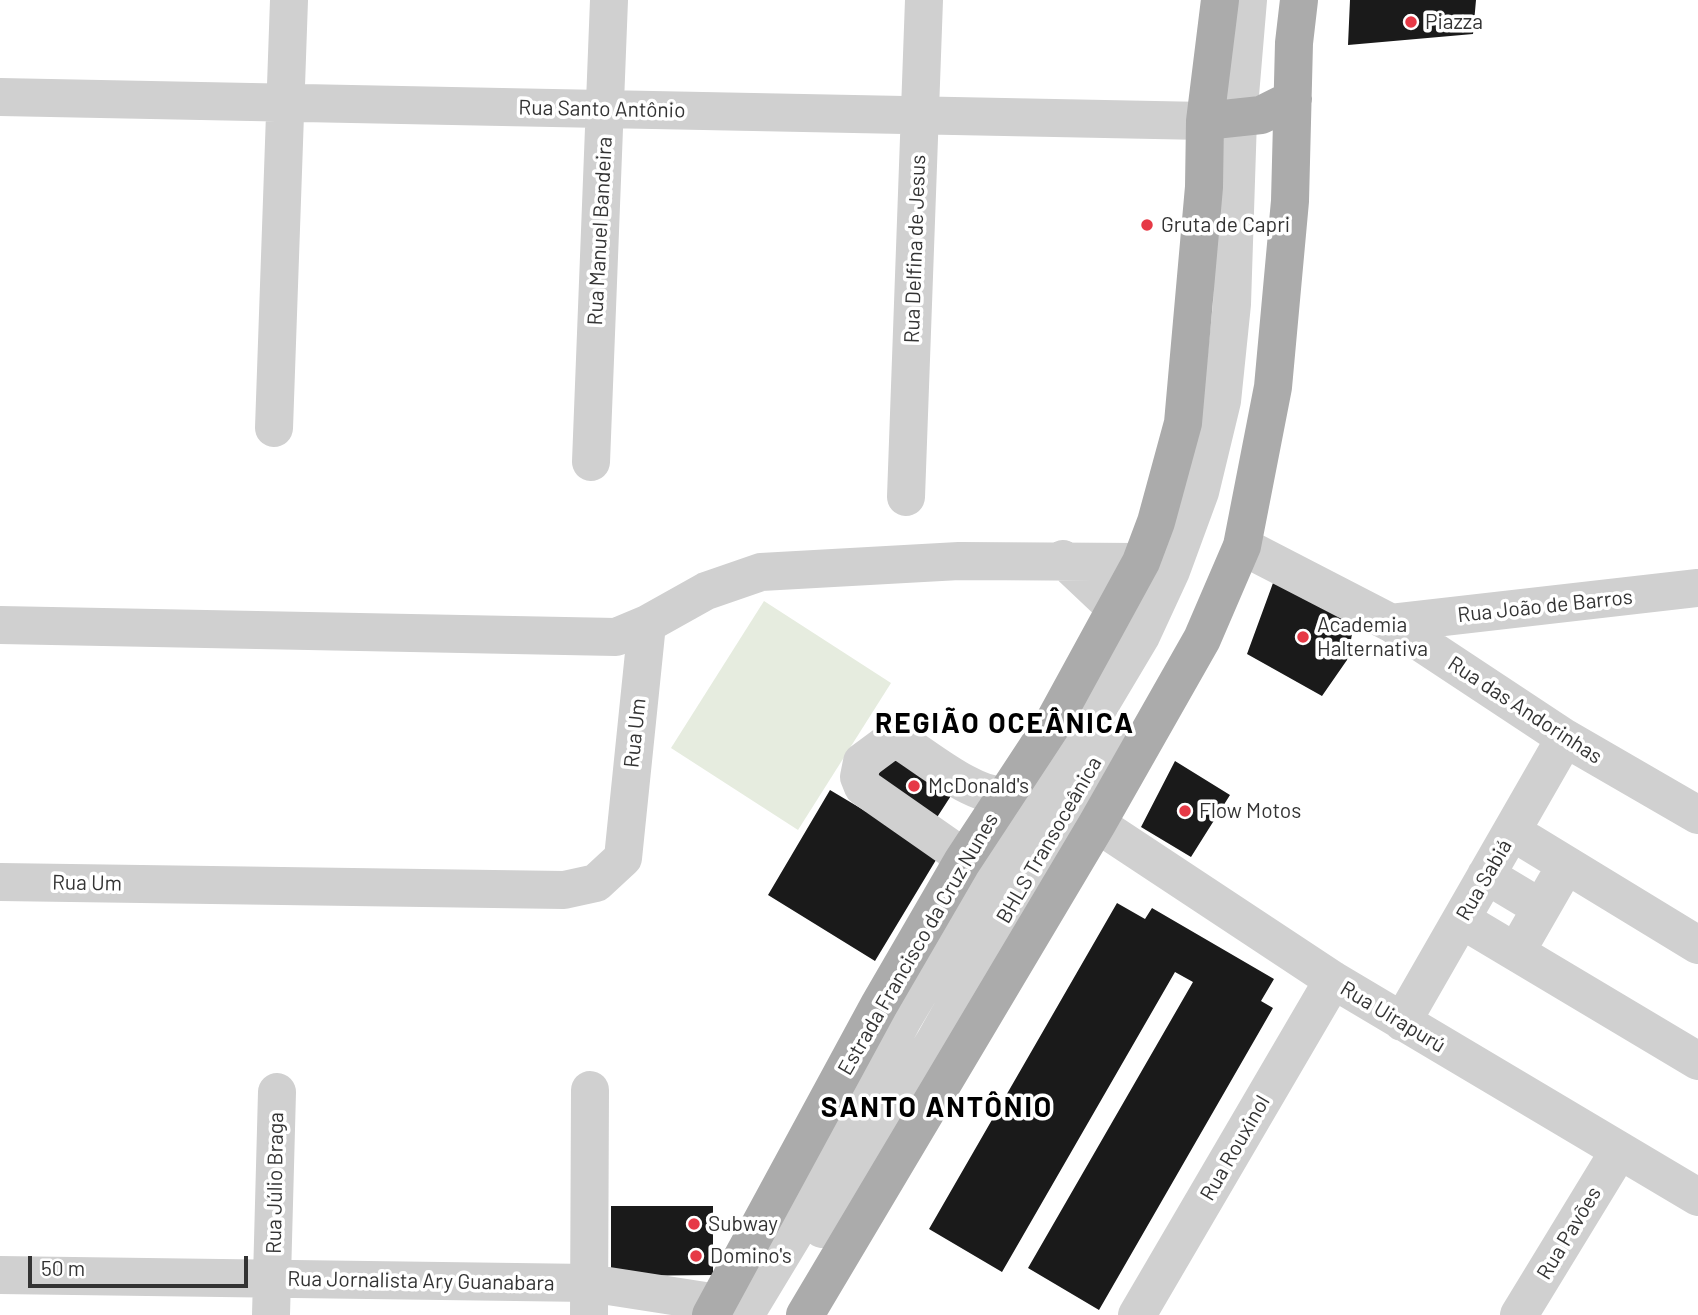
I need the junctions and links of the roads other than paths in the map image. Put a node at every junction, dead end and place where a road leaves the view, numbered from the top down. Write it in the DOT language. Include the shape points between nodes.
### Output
graph roads {
  1 [pos="289,0"];
  2 [pos="609,0"];
  3 [pos="924,0"];
  4 [pos="1220,0"];
  5 [pos="1248,0"];
  6 [pos="1273,0"];
  7 [pos="1299,0"];
  8 [pos="0,97"];
  9 [pos="286,102"];
  10 [pos="606,109"];
  11 [pos="1249,114"];
  12 [pos="920,117"];
  13 [pos="274,428"];
  14 [pos="591,462"];
  15 [pos="906,498"];
  16 [pos="1242,546"];
  17 [pos="1063,559"];
  18 [pos="1141,562"];
  19 [pos="1698,589"];
  20 [pos="1116,609"];
  21 [pos="1391,623"];
  22 [pos="647,624"];
  23 [pos="0,625"];
  24 [pos="1565,738"];
  25 [pos="1006,795"];
  26 [pos="1698,815"];
  27 [pos="1097,824"];
  28 [pos="1528,842"];
  29 [pos="1566,865"];
  30 [pos="959,869"];
  31 [pos="1486,875"];
  32 [pos="0,882"];
  33 [pos="1541,908"];
  34 [pos="1477,929"];
  35 [pos="1698,945"];
  36 [pos="1516,952"];
  37 [pos="1333,980"];
  38 [pos="1402,1022"];
  39 [pos="1698,1061"];
  40 [pos="590,1090"];
  41 [pos="276,1092"];
  42 [pos="1619,1151"];
  43 [pos="1698,1197"];
  44 [pos="0,1275"];
  45 [pos="272,1297"];
  46 [pos="589,1299"];
  47 [pos="725,1311"];
  48 [pos="771,1315"];
  49 [pos="805,1315"];
  50 [pos="1137,1315"];
  51 [pos="1519,1315"];
  1 -- 9 [label="street"];
  2 -- 10 [label="street, Rua Manuel Bandeira"];
  3 -- 12 [label="street, Rua Delfina de Jesus"];
  4 -- 11 [label="main road, Estrada Francisco da Cruz Nunes"];
  5 -- 11 [label="street, BHLS Transoceânica"];
  6 -- 11 [label="street, BHLS Transoceânica"];
  7 -- 11 [label="main road, Estrada Francisco da Cruz Nunes" via="1294,43"];
  8 -- 9 [label="street, Rua Santo Antônio"];
  9 -- 10 [label="street, Rua Santo Antônio"];
  9 -- 13 [label="street"];
  10 -- 12 [label="street, Rua Santo Antônio"];
  10 -- 14 [label="street, Rua Manuel Bandeira"];
  11 -- 12 [label="street, Rua Santo Antônio"];
  11 -- 16 [label="main road, Estrada Francisco da Cruz Nunes" via="1290,201 1273,387"];
  11 -- 18 [label="main road, Estrada Francisco da Cruz Nunes" via="1204,187 1183,423"];
  11 -- 47 [label="street, BHLS Transoceânica" via="1222,401 1200,492 1171,571 1141,636 1088,725 1008,841 910,1008 846,1125 800,1224"];
  11 -- 48 [label="street, BHLS Transoceânica" via="1246,404 1199,572 936,1039"];
  12 -- 15 [label="street, Rua Delfina de Jesus"];
  16 -- 21 [label="street, Rua das Andorinhas"];
  16 -- 27 [label="main road, Estrada Francisco da Cruz Nunes" via="1202,639"];
  17 -- 18 [label="street"];
  17 -- 20 [label="street"];
  17 -- 22 [label="street" via="761,572 706,592"];
  18 -- 20 [label="main road, Estrada Francisco da Cruz Nunes"];
  19 -- 21 [label="street, Rua João de Barros"];
  20 -- 25 [label="main road, Estrada Francisco da Cruz Nunes"];
  21 -- 24 [label="street, Rua das Andorinhas"];
  22 -- 23 [label="street" via="616,637"];
  22 -- 32 [label="street, Rua Um" via="623,858 596,883 565,890"];
  24 -- 26 [label="street, Rua das Andorinhas"];
  24 -- 31 [label="street, Rua Sabiá"];
  25 -- 30 [label="main road, Estrada Francisco da Cruz Nunes"];
  25 -- 30 [label="street" via="993,797 978,790 900,741 889,742 862,762 859,777 863,787 956,852"];
  27 -- 37 [label="street, Rua Uirapurú"];
  27 -- 49 [label="main road, Estrada Francisco da Cruz Nunes"];
  28 -- 29 [label="street"];
  29 -- 33 [label="street"];
  29 -- 35 [label="street"];
  30 -- 47 [label="main road, Estrada Francisco da Cruz Nunes" via="879,1005"];
  31 -- 33 [label="street"];
  31 -- 38 [label="street, Rua Sabiá"];
  33 -- 36 [label="street"];
  34 -- 36 [label="street"];
  36 -- 39 [label="street"];
  37 -- 38 [label="street, Rua Uirapurú"];
  37 -- 50 [label="street, Rua Rouxinol"];
  38 -- 42 [label="street, Rua Uirapurú"];
  40 -- 46 [label="street"];
  41 -- 45 [label="street, Rua Júlio Braga"];
  42 -- 43 [label="street, Rua Uirapurú"];
  42 -- 51 [label="street, Rua Pavões"];
  44 -- 45 [label="street, Rua Jornalista Ary Guanabara"];
  45 -- 46 [label="street, Rua Jornalista Ary Guanabara"];
  46 -- 47 [label="street, Rua Jornalista Ary Guanabara"];
}
